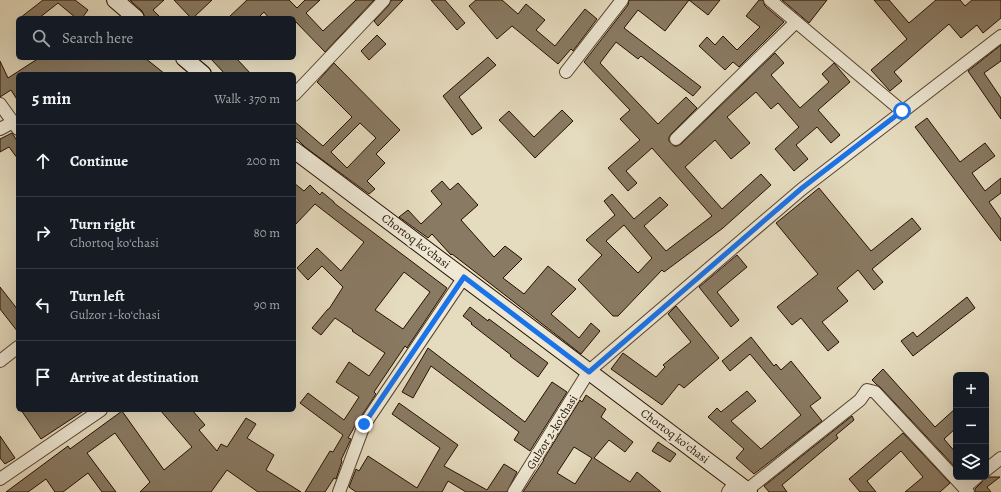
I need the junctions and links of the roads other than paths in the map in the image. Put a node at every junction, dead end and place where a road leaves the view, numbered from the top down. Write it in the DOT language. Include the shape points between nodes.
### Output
graph roads {
  1 [pos="115,0"];
  2 [pos="384,0"];
  3 [pos="622,0"];
  4 [pos="770,0"];
  5 [pos="134,16"];
  6 [pos="796,22"];
  7 [pos="1001,36"];
  8 [pos="186,60"];
  9 [pos="201,72"];
  10 [pos="566,72"];
  11 [pos="296,92"];
  12 [pos="0,104"];
  13 [pos="902,111"];
  14 [pos="15,126"];
  15 [pos="0,129"];
  16 [pos="676,139"];
  17 [pos="296,151"];
  18 [pos="464,277"];
  19 [pos="16,349"];
  20 [pos="0,361"];
  21 [pos="589,372"];
  22 [pos="98,412"];
  23 [pos="1001,458"];
  24 [pos="989,468"];
  25 [pos="0,478"];
  26 [pos="974,480"];
  27 [pos="740,489"];
  28 [pos="966,490"];
  29 [pos="339,492"];
  30 [pos="514,492"];
  1 -- 5 [label="main road"];
  2 -- 11 [label="street"];
  3 -- 10 [label="street"];
  4 -- 6 [label="street"];
  6 -- 13 [label="street"];
  6 -- 16 [label="street"];
  7 -- 13 [label="street, Gulzor 2-koʻchasi"];
  8 -- 9 [label="main road"];
  12 -- 14 [label="street"];
  13 -- 21 [label="street, Gulzor 2-koʻchasi" via="802,188"];
  14 -- 15 [label="street"];
  17 -- 18 [label="main road, Chortoq koʻchasi"];
  18 -- 21 [label="main road, Chortoq koʻchasi"];
  18 -- 29 [label="street" via="364,424"];
  19 -- 20 [label="street"];
  21 -- 27 [label="main road, Chortoq koʻchasi"];
  21 -- 30 [label="street, Gulzor 2-koʻchasi"];
  22 -- 25 [label="street"];
  23 -- 24 [label="street"];
  26 -- 28 [label="street"];
  27 -- 28 [label="street" via="860,400 867,390 875,392"];
}
